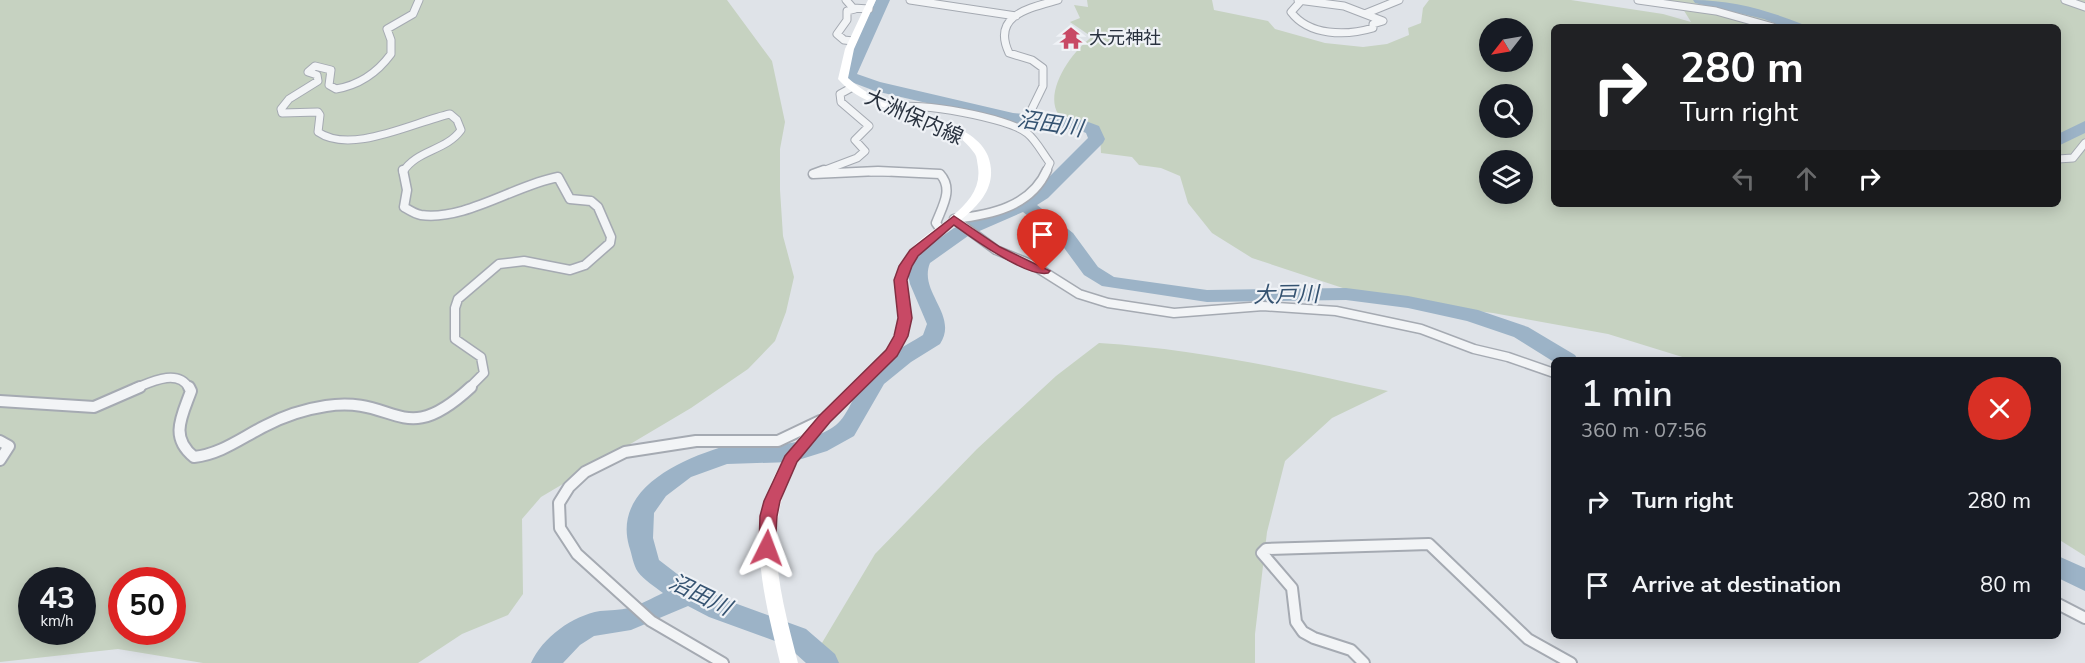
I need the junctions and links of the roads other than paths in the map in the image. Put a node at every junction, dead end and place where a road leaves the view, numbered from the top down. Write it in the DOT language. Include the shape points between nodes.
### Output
graph roads {
  1 [pos="419,0"];
  2 [pos="846,0"];
  3 [pos="910,0"];
  4 [pos="1058,0"];
  5 [pos="1400,0"];
  6 [pos="1638,0"];
  7 [pos="2065,0"];
  8 [pos="1299,1"];
  9 [pos="865,6"];
  10 [pos="2085,7"];
  11 [pos="1367,13"];
  12 [pos="1016,16"];
  13 [pos="1762,24"];
  14 [pos="853,41"];
  15 [pos="851,88"];
  16 [pos="894,108"];
  17 [pos="1022,126"];
  18 [pos="2085,143"];
  19 [pos="2061,159"];
  20 [pos="959,223"];
  21 [pos="941,230"];
  22 [pos="1551,372"];
  23 [pos="0,401"];
  24 [pos="825,418"];
  25 [pos="0,441"];
  26 [pos="0,460"];
  27 [pos="2061,606"];
  28 [pos="2085,618"];
  29 [pos="723,663"];
  30 [pos="789,663"];
  31 [pos="1364,663"];
  32 [pos="1571,663"];
  1 -- 23 [label="street" via="413,14 387,29 391,54 373,75 336,89 329,85 331,70 315,66 308,72 317,75 318,81 289,99 282,113 318,112 318,132 322,139 334,142 362,139 450,114 458,120 461,130 457,138 404,168 404,207 409,212 450,212 558,177 570,199 591,201 598,207 612,237 585,265 570,270 524,261 499,264 458,299 454,306 455,339 481,357 484,373 478,380 429,417 403,419 361,405 340,404 274,422 218,452 194,457 177,437 190,391 189,384 182,379 157,379 107,405 94,407"];
  2 -- 9 [label="street"];
  3 -- 12 [label="street"];
  4 -- 12 [label="street" via="1025,9"];
  5 -- 11 [label="street"];
  6 -- 13 [label="street" via="1716,11"];
  7 -- 10 [label="street"];
  8 -- 11 [label="street"];
  8 -- 11 [label="street" via="1291,12 1294,20 1320,31 1368,30 1383,21"];
  9 -- 14 [label="main road, 大洲保内線"];
  9 -- 14 [label="street" via="847,11 847,20 837,34"];
  12 -- 17 [label="street" via="1006,26 1002,38 1009,53 1043,68 1043,86"];
  14 -- 15 [label="main road, 大洲保内線" via="843,71 843,79"];
  15 -- 16 [label="main road, 大洲保内線"];
  15 -- 21 [label="street" via="840,94 841,102 869,126 855,140 865,151 857,158 813,174 940,174 945,180 947,201 936,223"];
  16 -- 17 [label="street" via="930,106"];
  16 -- 20 [label="main road, 大洲保内線" via="959,132 979,151 985,174 982,188"];
  17 -- 20 [label="street" via="1050,163 1042,183 1017,204"];
  18 -- 19 [label="street" via="2073,158"];
  20 -- 21 [label="main road, 大洲保内線"];
  20 -- 22 [label="street" via="996,250 1033,265 1079,294 1107,303 1174,313 1263,306 1336,311 1421,329"];
  21 -- 24 [label="main road, 大洲保内線" via="905,266 901,280 905,318 892,352"];
  24 -- 29 [label="street" via="778,441 696,441 625,452 585,472 559,503 560,528 577,554 651,621"];
  24 -- 30 [label="main road, 大洲保内線" via="790,460 769,516 768,568"];
  25 -- 26 [label="street" via="9,446"];
  27 -- 28 [label="street"];
  31 -- 32 [label="street" via="1351,650 1303,633 1293,610 1295,597 1291,586 1268,562 1262,553 1266,549 1429,544 1528,639"];
}
